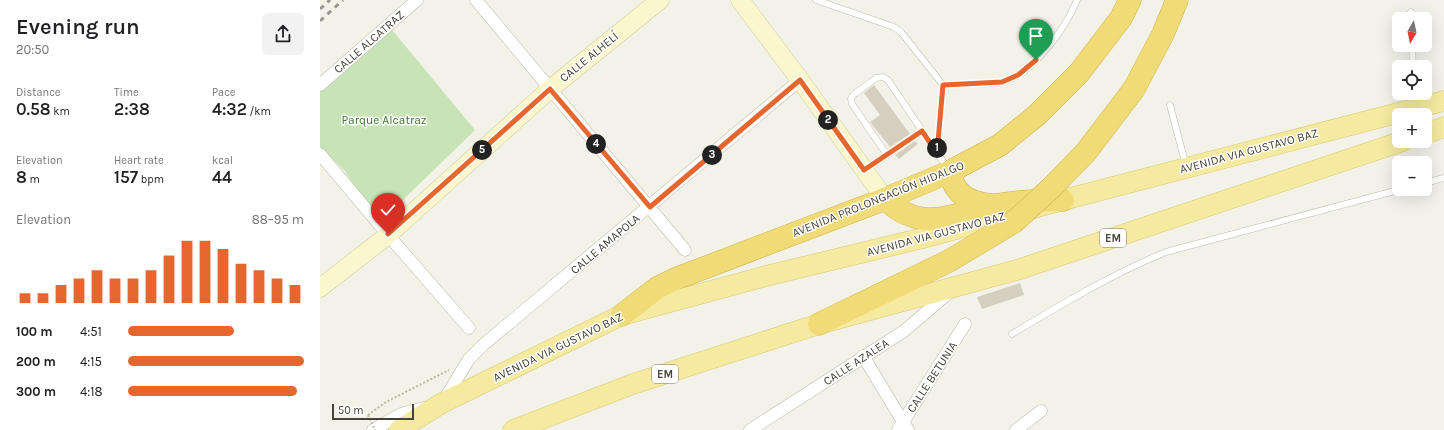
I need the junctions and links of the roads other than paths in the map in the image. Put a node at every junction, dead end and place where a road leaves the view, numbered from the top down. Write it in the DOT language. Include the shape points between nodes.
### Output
graph roads {
  1 [pos="418,0"];
  2 [pos="476,0"];
  3 [pos="660,0"];
  4 [pos="740,0"];
  5 [pos="816,0"];
  6 [pos="1076,0"];
  7 [pos="1130,0"];
  8 [pos="1177,0"];
  9 [pos="800,80"];
  10 [pos="320,85"];
  11 [pos="943,85"];
  12 [pos="550,89"];
  13 [pos="1417,100"];
  14 [pos="1444,101"];
  15 [pos="1170,105"];
  16 [pos="1444,127"];
  17 [pos="922,131"];
  18 [pos="1432,131"];
  19 [pos="1392,145"];
  20 [pos="937,153"];
  21 [pos="320,154"];
  22 [pos="887,155"];
  23 [pos="1186,168"];
  24 [pos="864,170"];
  25 [pos="950,172"];
  26 [pos="1444,178"];
  27 [pos="1432,181"];
  28 [pos="1392,192"];
  29 [pos="885,199"];
  30 [pos="1063,200"];
  31 [pos="993,206"];
  32 [pos="650,207"];
  33 [pos="388,234"];
  34 [pos="686,250"];
  35 [pos="956,286"];
  36 [pos="320,288"];
  37 [pos="622,315"];
  38 [pos="819,324"];
  39 [pos="966,324"];
  40 [pos="469,328"];
  41 [pos="1012,334"];
  42 [pos="863,356"];
  43 [pos="442,403"];
  44 [pos="1041,411"];
  45 [pos="903,428"];
  46 [pos="374,430"];
  47 [pos="399,430"];
  48 [pos="512,430"];
  49 [pos="750,430"];
  50 [pos="1016,430"];
  1 -- 10 [label="street, CALLE ALCATRAZ"];
  2 -- 12 [label="street"];
  3 -- 12 [label="street, CALLE ALHELÍ"];
  4 -- 9 [label="street"];
  5 -- 11 [label="lane" via="894,27 901,32"];
  6 -- 11 [label="lane" via="1071,14 1051,43 1018,75 1002,82"];
  7 -- 25 [label="highway, AVENIDA PROLONGACIÓN HIDALGO" via="1121,18 1079,73 1037,115 1000,145"];
  8 -- 38 [label="highway, bridge" via="1163,34 1134,89 1086,152 1014,222 949,261"];
  9 -- 24 [label="street"];
  9 -- 32 [label="street, CALLE AMAPOLA"];
  11 -- 20 [label="lane"];
  12 -- 32 [label="street"];
  12 -- 33 [label="street, CALLE ALHELÍ"];
  13 -- 14 [label="main road, AVENIDA VIA GUSTAVO BAZ"];
  13 -- 23 [label="main road, AVENIDA VIA GUSTAVO BAZ"];
  15 -- 23 [label="lane"];
  16 -- 18 [label="main road"];
  17 -- 20 [label="lane"];
  17 -- 22 [label="lane"];
  17 -- 22 [label="lane" via="888,80 883,77 876,78 851,99"];
  19 -- 35 [label="main road, EM" via="1017,270"];
  20 -- 25 [label="lane"];
  21 -- 33 [label="street"];
  22 -- 24 [label="lane"];
  23 -- 30 [label="main road, AVENIDA VIA GUSTAVO BAZ"];
  24 -- 29 [label="street"];
  25 -- 29 [label="highway, AVENIDA PROLONGACIÓN HIDALGO"];
  25 -- 31 [label="highway" via="952,182 964,197 972,202"];
  26 -- 27 [label="lane"];
  28 -- 41 [label="lane" via="1166,252 1080,293"];
  29 -- 31 [label="highway" via="910,216 933,220"];
  29 -- 37 [label="highway, AVENIDA PROLONGACIÓN HIDALGO" via="675,279 657,288"];
  30 -- 31 [label="highway" via="1029,200"];
  30 -- 37 [label="main road, AVENIDA VIA GUSTAVO BAZ" via="923,238 770,274"];
  32 -- 34 [label="street"];
  32 -- 43 [label="street, CALLE AMAPOLA" via="483,345 469,359"];
  33 -- 36 [label="street, CALLE ALHELÍ"];
  33 -- 40 [label="street"];
  35 -- 38 [label="main road, EM"];
  35 -- 42 [label="street, CALLE AZALEA" via="904,331"];
  37 -- 43 [label="main road, AVENIDA VIA GUSTAVO BAZ"];
  38 -- 48 [label="main road, EM" via="633,384"];
  39 -- 45 [label="street, CALLE BETUNIA"];
  42 -- 45 [label="street"];
  42 -- 49 [label="street, CALLE AZALEA"];
  43 -- 46 [label="street" via="401,414"];
  43 -- 47 [label="main road, AVENIDA VIA GUSTAVO BAZ"];
  44 -- 50 [label="street"];
}
